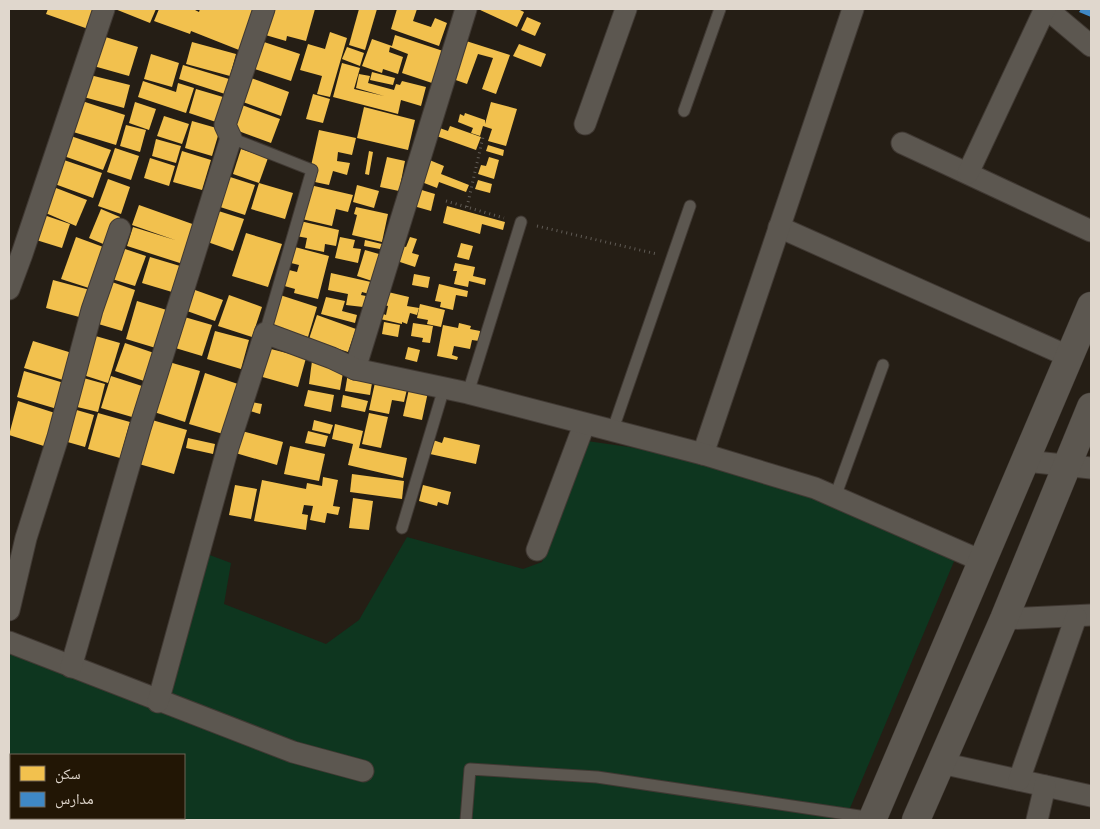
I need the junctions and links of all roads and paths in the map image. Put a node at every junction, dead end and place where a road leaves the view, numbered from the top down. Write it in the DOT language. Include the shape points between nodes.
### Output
graph roads {
  1 [pos="104,9"];
  2 [pos="264,9"];
  3 [pos="466,9"];
  4 [pos="626,9"];
  5 [pos="720,9"];
  6 [pos="853,9"];
  7 [pos="1046,9"];
  8 [pos="1091,46"];
  9 [pos="684,111"];
  10 [pos="585,124"];
  11 [pos="483,137"];
  12 [pos="231,138"];
  13 [pos="902,143"];
  14 [pos="968,174"];
  15 [pos="446,201"];
  16 [pos="690,206"];
  17 [pos="467,207"];
  18 [pos="521,222"];
  19 [pos="779,227"];
  20 [pos="120,229"];
  21 [pos="1091,231"];
  22 [pos="673,257"];
  23 [pos="9,289"];
  24 [pos="1091,306"];
  25 [pos="265,333"];
  26 [pos="1070,357"];
  27 [pos="883,366"];
  28 [pos="355,369"];
  29 [pos="444,388"];
  30 [pos="468,393"];
  31 [pos="1091,407"];
  32 [pos="584,425"];
  33 [pos="612,432"];
  34 [pos="703,454"];
  35 [pos="1026,461"];
  36 [pos="1079,467"];
  37 [pos="835,496"];
  38 [pos="402,528"];
  39 [pos="537,550"];
  40 [pos="984,562"];
  41 [pos="9,610"];
  42 [pos="1084,616"];
  43 [pos="1004,619"];
  44 [pos="9,642"];
  45 [pos="71,667"];
  46 [pos="158,702"];
  47 [pos="941,763"];
  48 [pos="363,771"];
  49 [pos="1019,780"];
  50 [pos="1044,786"];
  51 [pos="1091,796"];
  52 [pos="872,819"];
  53 [pos="466,820"];
  54 [pos="916,820"];
  55 [pos="1037,820"];
  1 -- 23 [label="street"];
  2 -- 12 [label="street" via="225,125"];
  3 -- 28 [label="street"];
  4 -- 10 [label="street"];
  5 -- 9 [label="lane"];
  6 -- 19 [label="street"];
  7 -- 8 [label="street"];
  7 -- 14 [label="street"];
  11 -- 17 [label="path"];
  12 -- 25 [label="lane" via="312,170"];
  12 -- 45 [label="street" via="140,428"];
  13 -- 14 [label="street"];
  14 -- 21 [label="street"];
  15 -- 17 [label="path"];
  16 -- 22 [label="lane"];
  17 -- 18 [label="path"];
  18 -- 22 [label="path"];
  18 -- 30 [label="lane"];
  19 -- 26 [label="street"];
  19 -- 34 [label="street"];
  20 -- 41 [label="street" via="92,310 58,437 26,538"];
  22 -- 33 [label="lane"];
  24 -- 26 [label="main road"];
  25 -- 28 [label="street"];
  25 -- 46 [label="street" via="228,447"];
  26 -- 35 [label="main road"];
  27 -- 37 [label="lane"];
  28 -- 29 [label="street"];
  29 -- 30 [label="street"];
  29 -- 38 [label="lane"];
  30 -- 32 [label="street"];
  31 -- 36 [label="main road"];
  32 -- 33 [label="street"];
  32 -- 39 [label="street"];
  33 -- 34 [label="street"];
  34 -- 37 [label="street"];
  35 -- 36 [label="street"];
  35 -- 40 [label="main road"];
  36 -- 43 [label="main road"];
  37 -- 40 [label="street"];
  40 -- 52 [label="main road"];
  42 -- 43 [label="street"];
  42 -- 49 [label="street"];
  43 -- 47 [label="main road"];
  44 -- 45 [label="street"];
  45 -- 46 [label="street"];
  46 -- 48 [label="street" via="293,752"];
  47 -- 49 [label="street"];
  47 -- 54 [label="main road"];
  49 -- 50 [label="street"];
  50 -- 51 [label="street"];
  50 -- 55 [label="street"];
  52 -- 53 [label="lane" via="597,777 470,769"];
}
